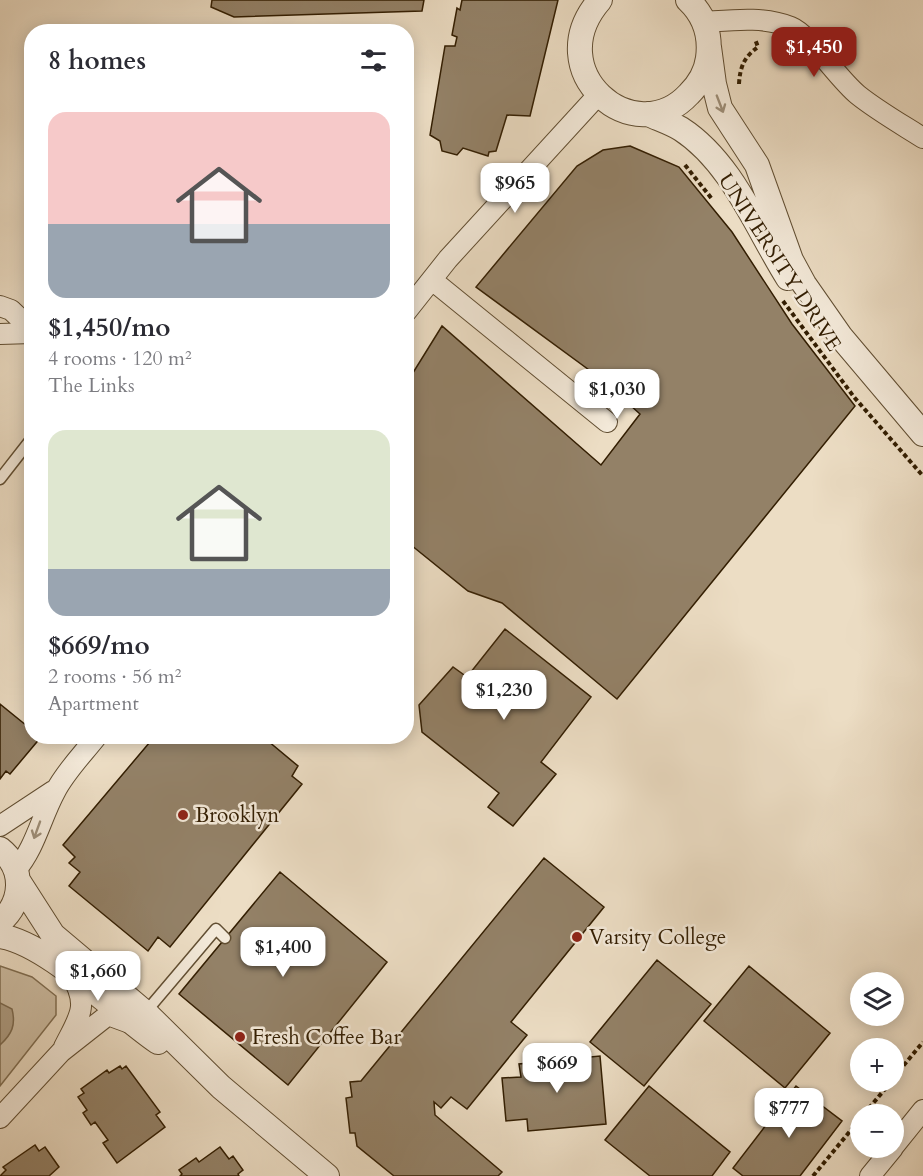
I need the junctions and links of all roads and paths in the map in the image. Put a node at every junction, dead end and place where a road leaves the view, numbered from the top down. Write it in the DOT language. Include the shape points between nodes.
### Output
graph roads {
  1 [pos="600,0"];
  2 [pos="689,0"];
  3 [pos="704,22"];
  4 [pos="709,47"];
  5 [pos="598,95"];
  6 [pos="648,114"];
  7 [pos="923,138"];
  8 [pos="432,280"];
  9 [pos="414,302"];
  10 [pos="0,306"];
  11 [pos="24,323"];
  12 [pos="24,332"];
  13 [pos="0,334"];
  14 [pos="607,422"];
  15 [pos="923,434"];
  16 [pos="24,448"];
  17 [pos="923,453"];
  18 [pos="0,479"];
  19 [pos="91,744"];
  20 [pos="56,789"];
  21 [pos="0,826"];
  22 [pos="0,849"];
  23 [pos="17,876"];
  24 [pos="0,922"];
  25 [pos="0,936"];
  26 [pos="225,938"];
  27 [pos="71,975"];
  28 [pos="135,1020"];
  29 [pos="923,1042"];
  30 [pos="61,1052"];
  31 [pos="904,1065"];
  32 [pos="882,1092"];
  33 [pos="872,1104"];
  34 [pos="923,1110"];
  35 [pos="0,1118"];
  36 [pos="850,1131"];
  37 [pos="904,1134"];
  38 [pos="885,1158"];
  39 [pos="327,1176"];
  40 [pos="813,1176"];
  41 [pos="870,1176"];
  1 -- 5 [label="street" via="580,33 579,55 585,77"];
  2 -- 3 [label="street"];
  3 -- 4 [label="street, UNIVERSITY DRIVE"];
  3 -- 7 [label="street" via="770,20 793,27 858,95"];
  4 -- 6 [label="street" via="698,85 684,100"];
  4 -- 15 [label="street, UNIVERSITY DRIVE, one-way" via="720,108 757,165 791,260 804,284 841,337"];
  5 -- 6 [label="street, UNIVERSITY DRIVE" via="612,106"];
  5 -- 8 [label="street"];
  6 -- 17 [label="street, UNIVERSITY DRIVE" via="681,129 709,153 822,333"];
  8 -- 9 [label="street"];
  8 -- 14 [label="street"];
  10 -- 11 [label="street" via="11,310"];
  12 -- 13 [label="street"];
  16 -- 18 [label="lane"];
  19 -- 20 [label="street"];
  20 -- 21 [label="street"];
  20 -- 23 [label="street, one-way"];
  22 -- 23 [label="street" via="10,859"];
  23 -- 24 [label="street" via="17,897"];
  23 -- 28 [label="street" via="53,935"];
  25 -- 27 [label="street" via="45,953"];
  26 -- 28 [label="lane" via="216,929"];
  27 -- 28 [label="street"];
  27 -- 30 [label="street" via="82,994 80,1015"];
  28 -- 30 [label="street" via="108,1015"];
  28 -- 39 [label="street"];
  29 -- 31 [label="path"];
  30 -- 35 [label="street"];
  32 -- 33 [label="path"];
  34 -- 37 [label="street"];
  36 -- 40 [label="path"];
  38 -- 41 [label="street"];
}
